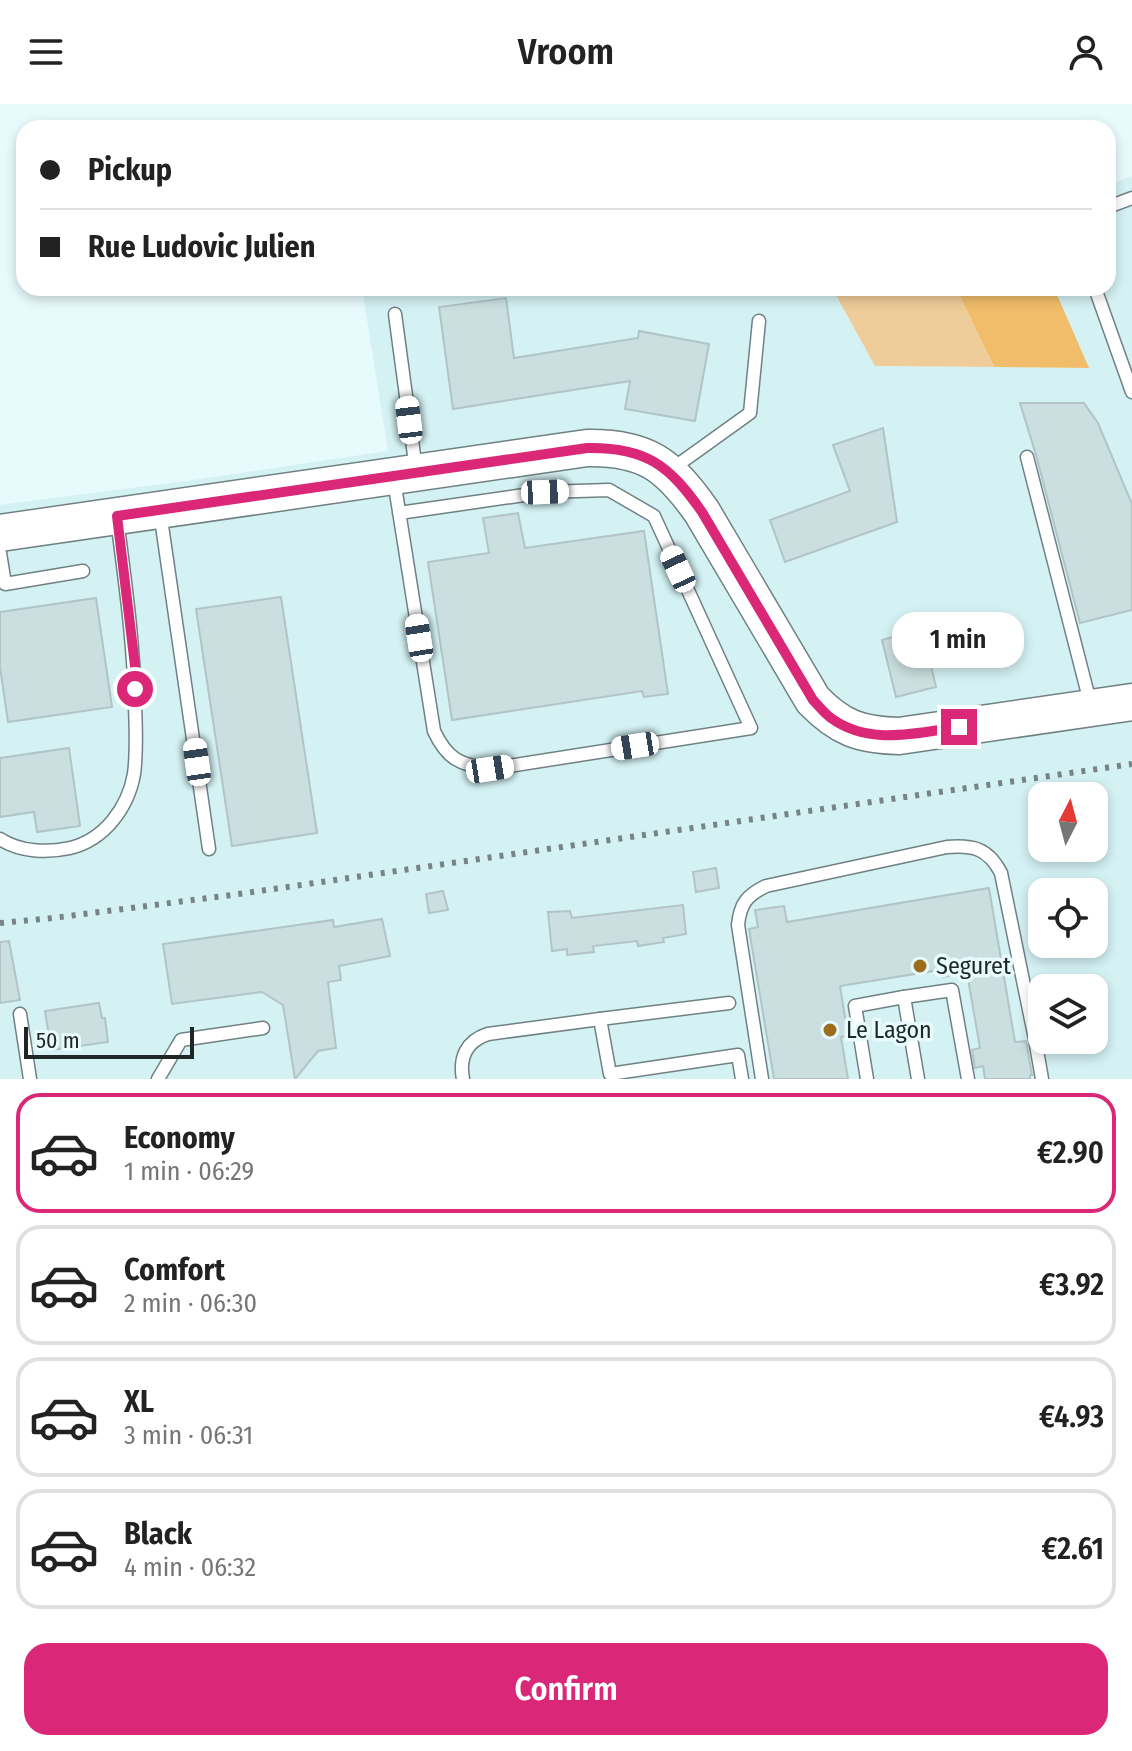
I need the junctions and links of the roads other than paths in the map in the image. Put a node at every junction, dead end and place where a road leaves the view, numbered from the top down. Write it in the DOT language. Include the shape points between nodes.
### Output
graph roads {
  1 [pos="1098,296"];
  2 [pos="395,314"];
  3 [pos="759,321"];
  4 [pos="1132,392"];
  5 [pos="1027,457"];
  6 [pos="669,471"];
  7 [pos="405,475"];
  8 [pos="160,510"];
  9 [pos="399,513"];
  10 [pos="117,516"];
  11 [pos="0,533"];
  12 [pos="0,553"];
  13 [pos="83,571"];
  14 [pos="2,584"];
  15 [pos="1132,702"];
  16 [pos="1092,708"];
  17 [pos="0,839"];
  18 [pos="209,849"];
  19 [pos="904,997"];
  20 [pos="729,1003"];
  21 [pos="20,1014"];
  22 [pos="600,1019"];
  23 [pos="263,1028"];
  24 [pos="30,1079"];
  25 [pos="158,1079"];
  26 [pos="463,1079"];
  27 [pos="742,1079"];
  28 [pos="762,1079"];
  29 [pos="867,1079"];
  30 [pos="918,1079"];
  31 [pos="968,1079"];
  32 [pos="1042,1079"];
  1 -- 4 [label="lane"];
  2 -- 7 [label="lane"];
  3 -- 6 [label="lane" via="750,413"];
  5 -- 16 [label="lane"];
  6 -- 7 [label="main road" via="639,455 587,448"];
  6 -- 16 [label="main road" via="702,512 813,700 850,729 899,736"];
  7 -- 8 [label="main road"];
  7 -- 9 [label="lane"];
  8 -- 10 [label="main road"];
  8 -- 18 [label="lane"];
  9 -- 9 [label="lane" via="434,731 455,759 490,769 751,728 654,516 609,490 545,492"];
  10 -- 11 [label="main road"];
  10 -- 17 [label="lane" via="135,666 134,775 120,811 103,832 82,845 31,851"];
  12 -- 14 [label="lane"];
  13 -- 14 [label="lane"];
  15 -- 16 [label="main road"];
  19 -- 29 [label="lane" via="855,1006"];
  19 -- 30 [label="lane"];
  19 -- 31 [label="lane" via="952,990"];
  20 -- 22 [label="lane"];
  21 -- 24 [label="lane"];
  22 -- 26 [label="lane" via="479,1037 463,1055"];
  22 -- 27 [label="lane" via="610,1074 738,1055"];
  23 -- 25 [label="lane" via="181,1040"];
  28 -- 32 [label="lane" via="738,925 739,912 752,893 965,845 994,860 1001,873"];
}
